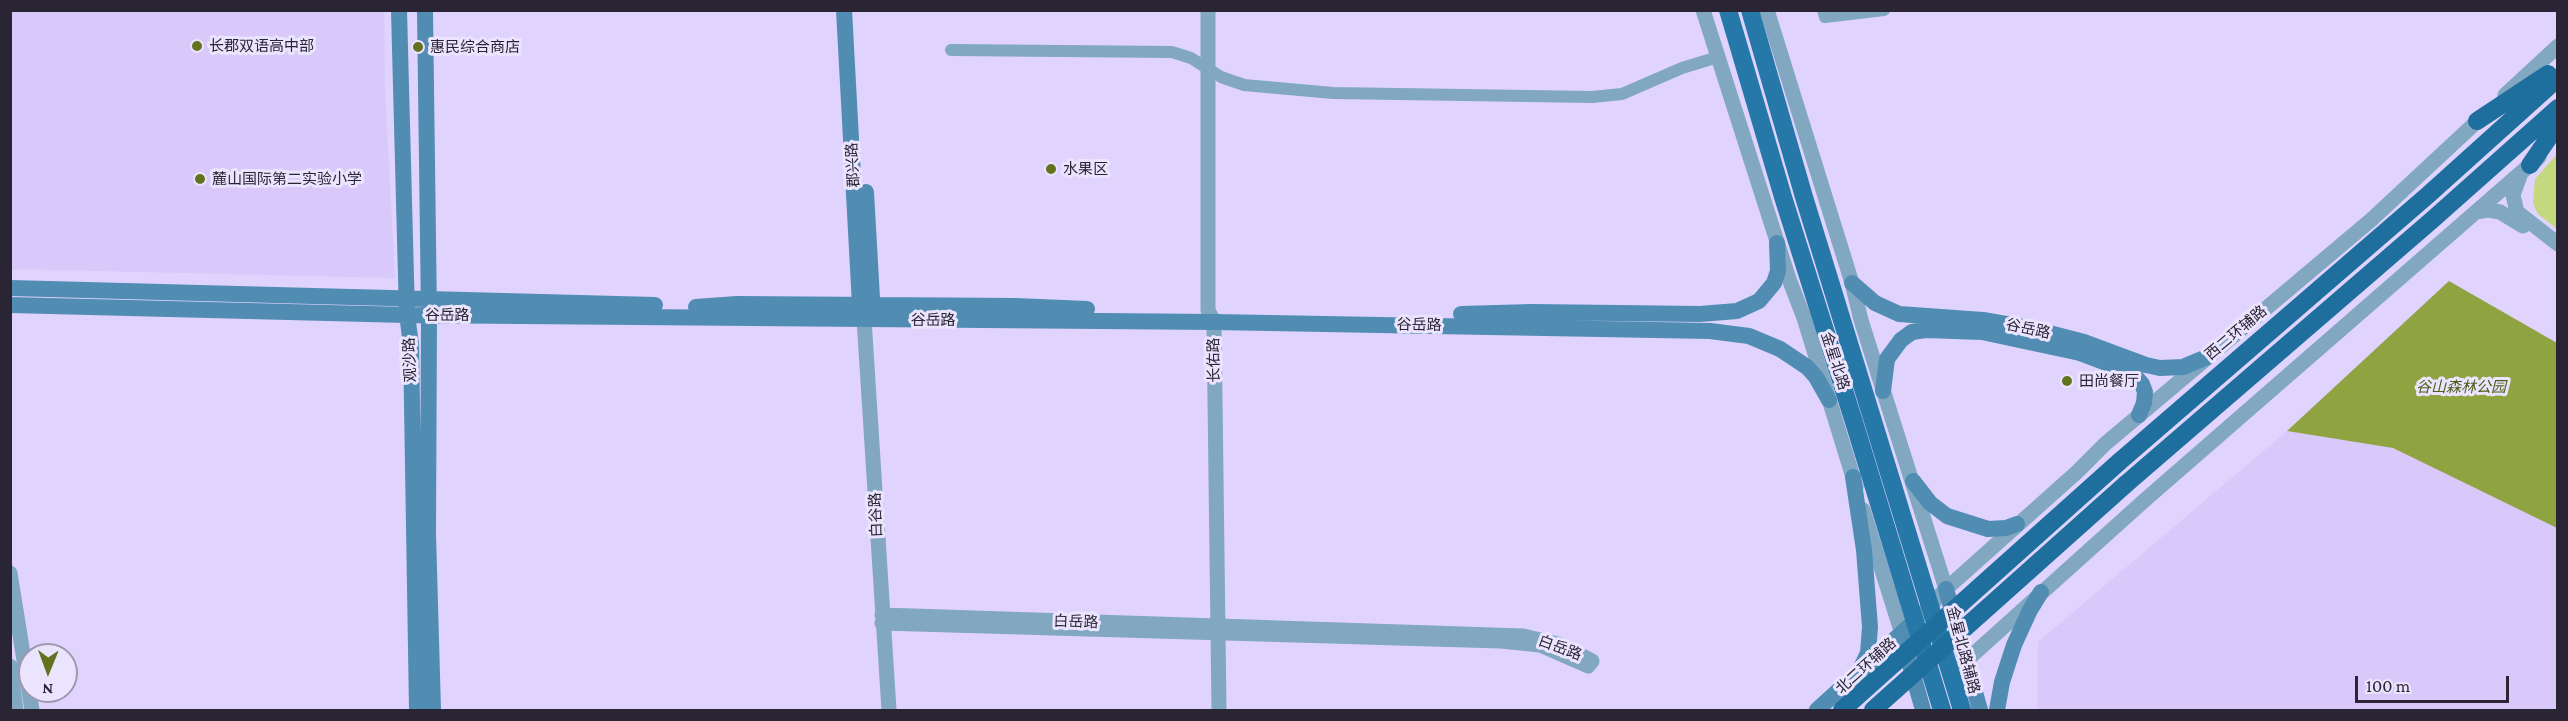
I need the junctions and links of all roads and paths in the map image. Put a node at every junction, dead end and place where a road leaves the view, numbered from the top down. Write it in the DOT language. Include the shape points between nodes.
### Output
graph roads {
  1 [pos="399,10"];
  2 [pos="425,10"];
  3 [pos="844,10"];
  4 [pos="855,10"];
  5 [pos="1208,10"];
  6 [pos="1216,10"];
  7 [pos="1703,10"];
  8 [pos="1728,10"];
  9 [pos="1750,10"];
  10 [pos="1767,10"];
  11 [pos="1823,10"];
  12 [pos="1884,10"];
  13 [pos="2558,46"];
  14 [pos="951,50"];
  15 [pos="1718,57"];
  16 [pos="2558,68"];
  17 [pos="1212,71"];
  18 [pos="2558,78"];
  19 [pos="2558,108"];
  20 [pos="2477,122"];
  21 [pos="2558,124"];
  22 [pos="2558,139"];
  23 [pos="2526,168"];
  24 [pos="2476,212"];
  25 [pos="1777,243"];
  26 [pos="2558,244"];
  27 [pos="2558,250"];
  28 [pos="1852,282"];
  29 [pos="10,288"];
  30 [pos="10,305"];
  31 [pos="407,306"];
  32 [pos="429,306"];
  33 [pos="867,312"];
  34 [pos="1214,316"];
  35 [pos="2207,357"];
  36 [pos="1883,391"];
  37 [pos="1829,400"];
  38 [pos="2139,415"];
  39 [pos="1853,477"];
  40 [pos="1913,481"];
  41 [pos="2017,524"];
  42 [pos="10,573"];
  43 [pos="1946,589"];
  44 [pos="2042,592"];
  45 [pos="1930,606"];
  46 [pos="886,619"];
  47 [pos="1915,621"];
  48 [pos="1220,630"];
  49 [pos="1902,634"];
  50 [pos="1965,662"];
  51 [pos="10,666"];
  52 [pos="1858,674"];
  53 [pos="1951,675"];
  54 [pos="1935,688"];
  55 [pos="1918,708"];
  56 [pos="16,711"];
  57 [pos="32,711"];
  58 [pos="417,711"];
  59 [pos="434,711"];
  60 [pos="889,711"];
  61 [pos="894,711"];
  62 [pos="1219,711"];
  63 [pos="1225,711"];
  64 [pos="1817,711"];
  65 [pos="1842,711"];
  66 [pos="1873,711"];
  67 [pos="1942,711"];
  68 [pos="1962,711"];
  69 [pos="1980,711"];
  70 [pos="1997,711"];
  1 -- 31 [label="main road, 观沙路"];
  2 -- 32 [label="main road, 观沙路"];
  3 -- 33 [label="main road, 郡兴路"];
  4 -- 33 [label="main road, 郡兴路"];
  5 -- 17 [label="street, 长佑路"];
  6 -- 17 [label="street, 长佑路"];
  7 -- 15 [label="street"];
  8 -- 47 [label="main road, 金星北路"];
  9 -- 45 [label="main road, 金星北路"];
  10 -- 28 [label="street"];
  11 -- 12 [label="street" via="1825,17"];
  13 -- 20 [label="street, 西二环辅路"];
  14 -- 17 [label="street" via="1172,52"];
  15 -- 17 [label="street" via="1622,94 1593,97 1333,93 1244,85"];
  15 -- 25 [label="street"];
  16 -- 20 [label="highway"];
  17 -- 34 [label="street, 长佑路"];
  18 -- 65 [label="highway, bridge"];
  19 -- 66 [label="highway, bridge" via="2126,484"];
  20 -- 35 [label="street, 西二环辅路" via="2371,220"];
  21 -- 23 [label="highway"];
  22 -- 23 [label="street"];
  23 -- 24 [label="street"];
  23 -- 26 [label="street" via="2514,189 2517,212"];
  24 -- 27 [label="street" via="2500,212"];
  24 -- 44 [label="street"];
  25 -- 34 [label="main road" via="1778,271 1769,291 1749,307 1720,314"];
  25 -- 37 [label="street"];
  28 -- 35 [label="main road, 谷岳路" via="1875,303 1899,314 1983,320 2034,329 2160,368 2183,367"];
  28 -- 36 [label="street"];
  29 -- 31 [label="main road"];
  30 -- 31 [label="main road, 谷岳路"];
  31 -- 32 [label="main road, 谷岳路"];
  31 -- 58 [label="main road, 观沙路" via="411,344"];
  32 -- 33 [label="main road, 谷岳路"];
  32 -- 59 [label="main road, 观沙路" via="428,534"];
  33 -- 34 [label="main road, 谷岳路"];
  33 -- 46 [label="street, 白谷路"];
  34 -- 37 [label="main road, 谷岳路" via="1737,333 1766,341 1796,358 1816,377"];
  34 -- 48 [label="street, 长佑路"];
  35 -- 38 [label="street, 西二环辅路"];
  36 -- 38 [label="main road, 谷岳路" via="1887,359 1912,332 1982,332 2080,353 2126,372 2142,384 2144,403"];
  36 -- 40 [label="street"];
  37 -- 39 [label="street"];
  38 -- 41 [label="street, 西二环辅路"];
  39 -- 49 [label="street"];
  39 -- 52 [label="main road" via="1870,627 1868,653"];
  40 -- 41 [label="main road" via="1930,503 1947,516 1988,529"];
  40 -- 43 [label="street"];
  41 -- 43 [label="street, 西二环辅路"];
  42 -- 57 [label="street"];
  43 -- 45 [label="street, 西二环辅路"];
  43 -- 50 [label="main road, 金星北路辅路"];
  44 -- 50 [label="street"];
  44 -- 70 [label="main road" via="2014,645"];
  45 -- 47 [label="street, 西二环辅路"];
  45 -- 53 [label="main road, 金星北路"];
  46 -- 48 [label="street, 白岳路"];
  46 -- 60 [label="street, 白谷路"];
  46 -- 61 [label="street, 白谷路"];
  47 -- 49 [label="main road, 北二环辅路"];
  47 -- 54 [label="main road, 金星北路"];
  48 -- 48 [label="street, 白岳路" via="1501,641 1540,645 1588,666 1592,661 1558,644 1523,636"];
  48 -- 62 [label="street, 长佑路"];
  48 -- 63 [label="street, 长佑路"];
  49 -- 52 [label="main road, 北二环辅路"];
  49 -- 55 [label="main road"];
  50 -- 53 [label="street"];
  50 -- 69 [label="main road, 金星北路辅路"];
  51 -- 56 [label="street"];
  52 -- 64 [label="main road, 北二环辅路"];
  53 -- 54 [label="street"];
  53 -- 68 [label="main road, 金星北路"];
  54 -- 55 [label="main road"];
  54 -- 67 [label="main road, 金星北路"];
}
